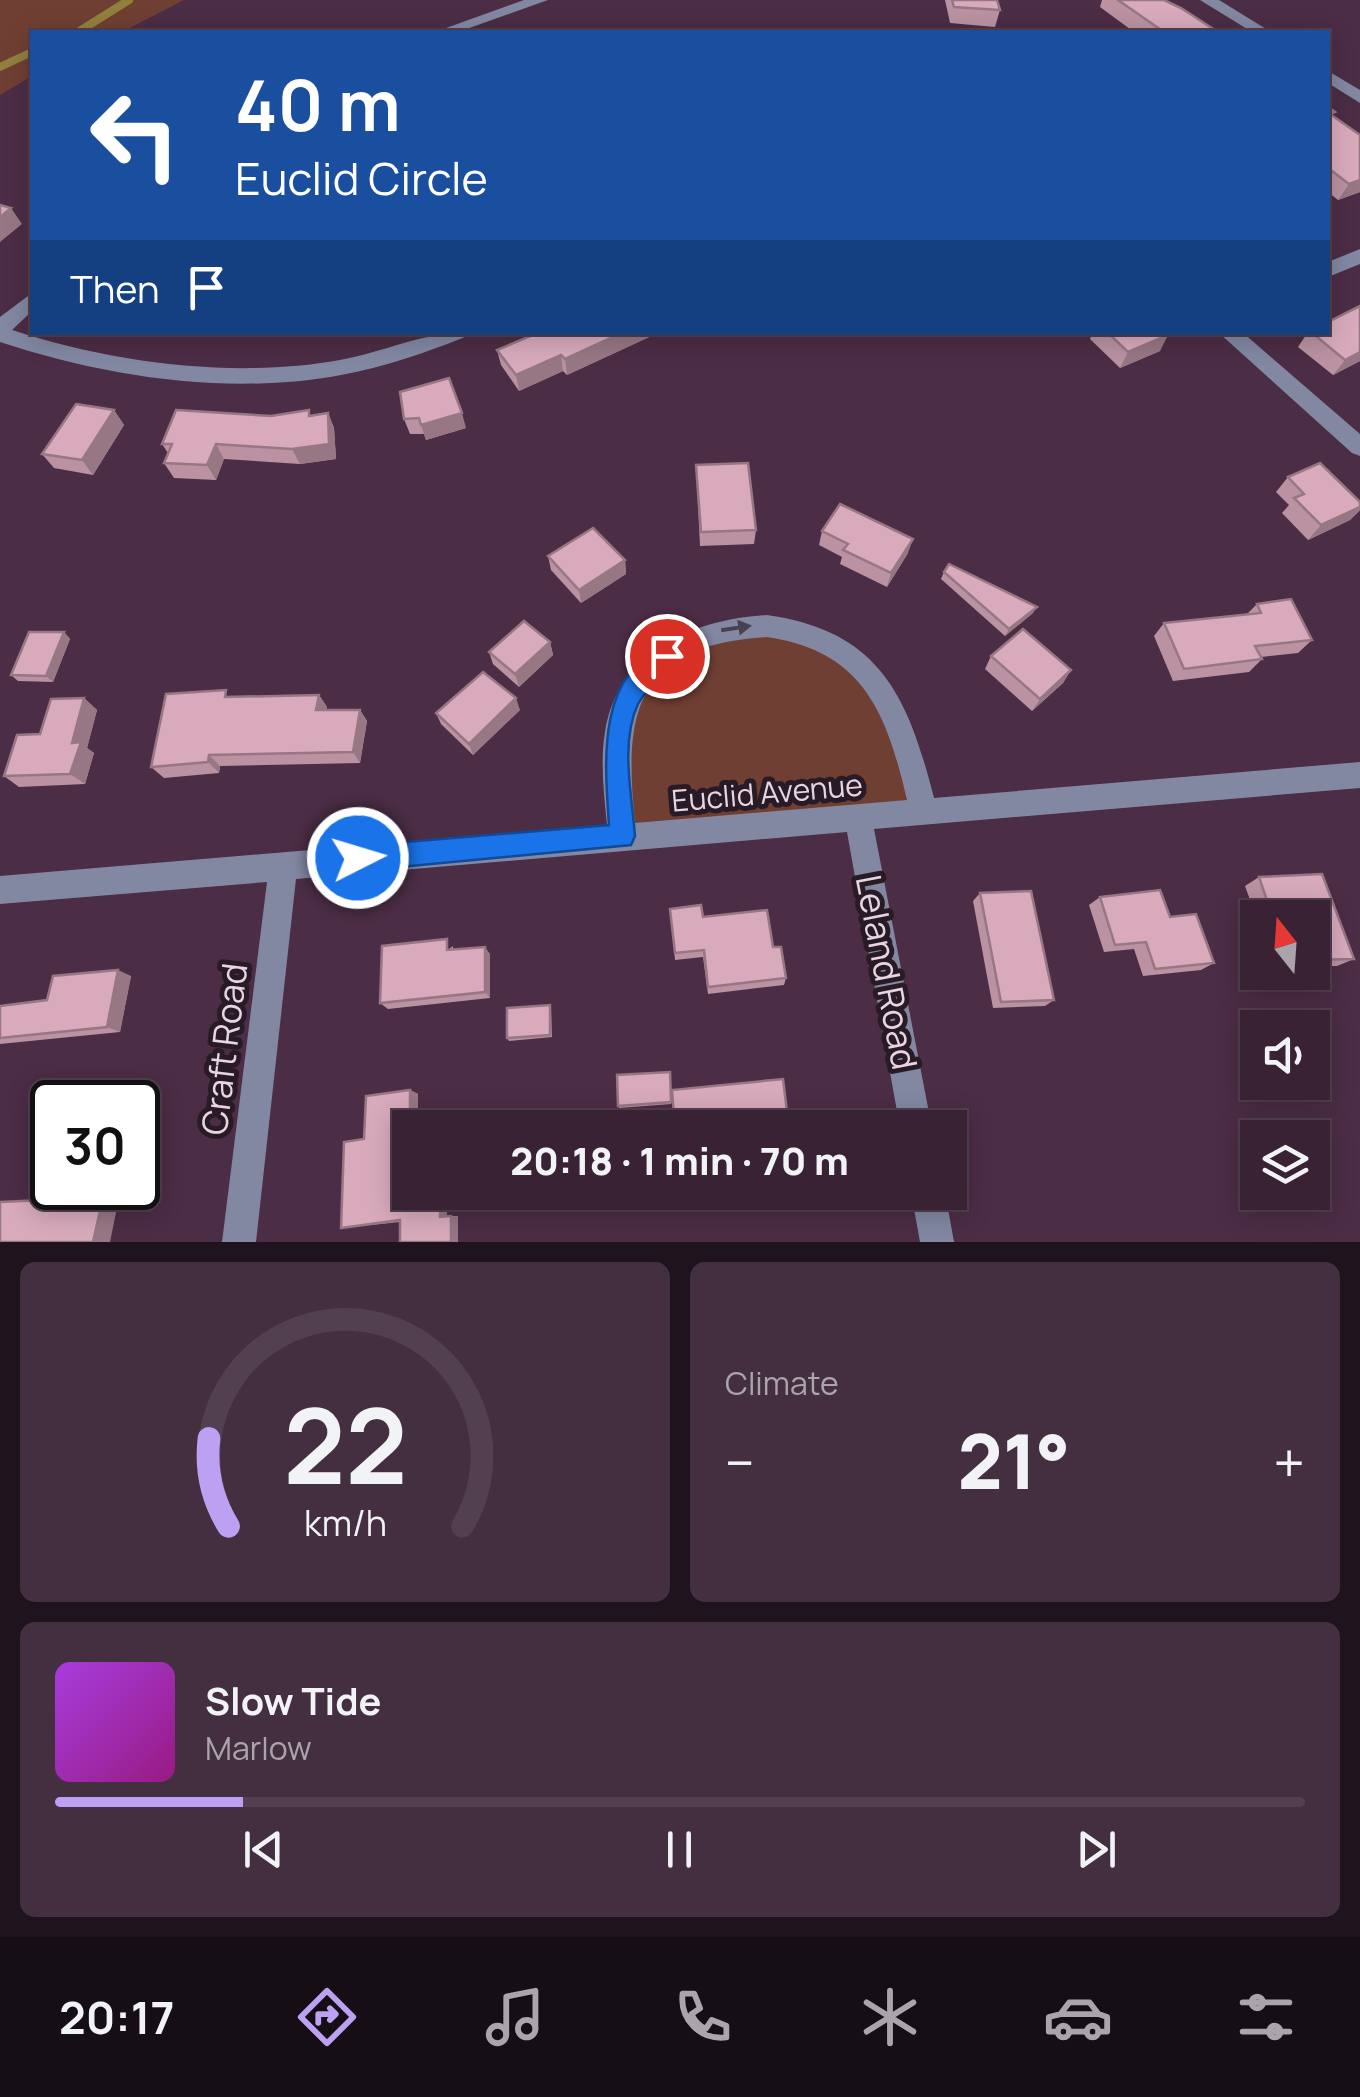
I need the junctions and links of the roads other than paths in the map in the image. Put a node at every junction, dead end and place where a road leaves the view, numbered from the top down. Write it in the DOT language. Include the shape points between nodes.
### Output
graph roads {
  1 [pos="540,0"];
  2 [pos="1208,0"];
  3 [pos="449,30"];
  4 [pos="1260,30"];
  5 [pos="1330,77"];
  6 [pos="1360,98"];
  7 [pos="1360,256"];
  8 [pos="1330,269"];
  9 [pos="30,302"];
  10 [pos="0,332"];
  11 [pos="449,335"];
  12 [pos="1231,335"];
  13 [pos="1360,448"];
  14 [pos="1360,775"];
  15 [pos="924,812"];
  16 [pos="858,817"];
  17 [pos="622,836"];
  18 [pos="283,865"];
  19 [pos="0,890"];
  20 [pos="913,1110"];
  21 [pos="931,1210"];
  22 [pos="239,1242"];
  23 [pos="937,1242"];
  1 -- 3 [label="street"];
  2 -- 4 [label="street"];
  5 -- 6 [label="street"];
  7 -- 8 [label="street"];
  9 -- 10 [label="street"];
  10 -- 11 [label="street" via="99,360 243,378 360,365"];
  12 -- 13 [label="street"];
  14 -- 15 [label="street, Euclid Avenue"];
  15 -- 16 [label="street, Euclid Avenue"];
  17 -- 15 [label="street, one-way" via="617,762 627,700 646,674 694,640 753,626 812,635 854,658 893,709"];
  16 -- 17 [label="street, Euclid Avenue"];
  16 -- 20 [label="street, Leland Road"];
  17 -- 18 [label="street, Euclid Avenue"];
  18 -- 19 [label="street, Euclid Avenue"];
  18 -- 22 [label="street, Craft Road"];
  21 -- 23 [label="street"];
}
